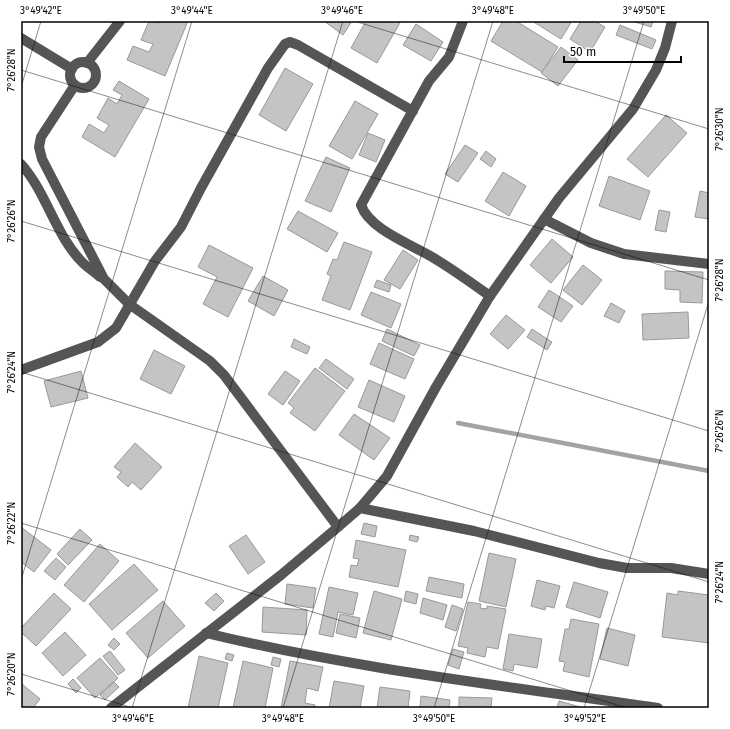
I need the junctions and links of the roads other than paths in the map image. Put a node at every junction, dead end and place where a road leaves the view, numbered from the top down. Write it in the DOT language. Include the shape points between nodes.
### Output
graph roads {
  1 [pos="120,21"];
  2 [pos="463,21"];
  3 [pos="672,21"];
  4 [pos="21,38"];
  5 [pos="87,63"];
  6 [pos="72,68"];
  7 [pos="75,85"];
  8 [pos="413,111"];
  9 [pos="21,164"];
  10 [pos="544,219"];
  11 [pos="709,264"];
  12 [pos="104,279"];
  13 [pos="490,296"];
  14 [pos="129,304"];
  15 [pos="21,370"];
  16 [pos="360,508"];
  17 [pos="338,527"];
  18 [pos="709,574"];
  19 [pos="206,633"];
  20 [pos="111,708"];
  21 [pos="658,708"];
  1 -- 5 [label="street"];
  2 -- 8 [label="street" via="449,57 429,81"];
  3 -- 10 [label="street" via="666,48 633,109"];
  4 -- 6 [label="street"];
  5 -- 6 [label="street" via="81,62"];
  5 -- 7 [label="street" via="94,70 92,83 84,88"];
  6 -- 7 [label="street" via="70,77"];
  7 -- 12 [label="street" via="41,137 39,147 42,159"];
  8 -- 13 [label="street" via="363,202 363,208 385,231 436,259"];
  8 -- 14 [label="street" via="298,45 290,42 285,44 268,68 181,228 155,261"];
  9 -- 12 [label="street" via="36,184 79,258"];
  10 -- 11 [label="street" via="591,243 624,254"];
  10 -- 13 [label="street"];
  12 -- 14 [label="street"];
  13 -- 16 [label="street" via="387,476"];
  14 -- 15 [label="street" via="116,328 98,342"];
  14 -- 17 [label="street" via="210,361 224,375"];
  16 -- 17 [label="street"];
  16 -- 18 [label="street" via="474,531 599,563 627,568 671,568"];
  17 -- 19 [label="street"];
  19 -- 20 [label="street"];
  19 -- 21 [label="street" via="266,648 468,681"];
}
